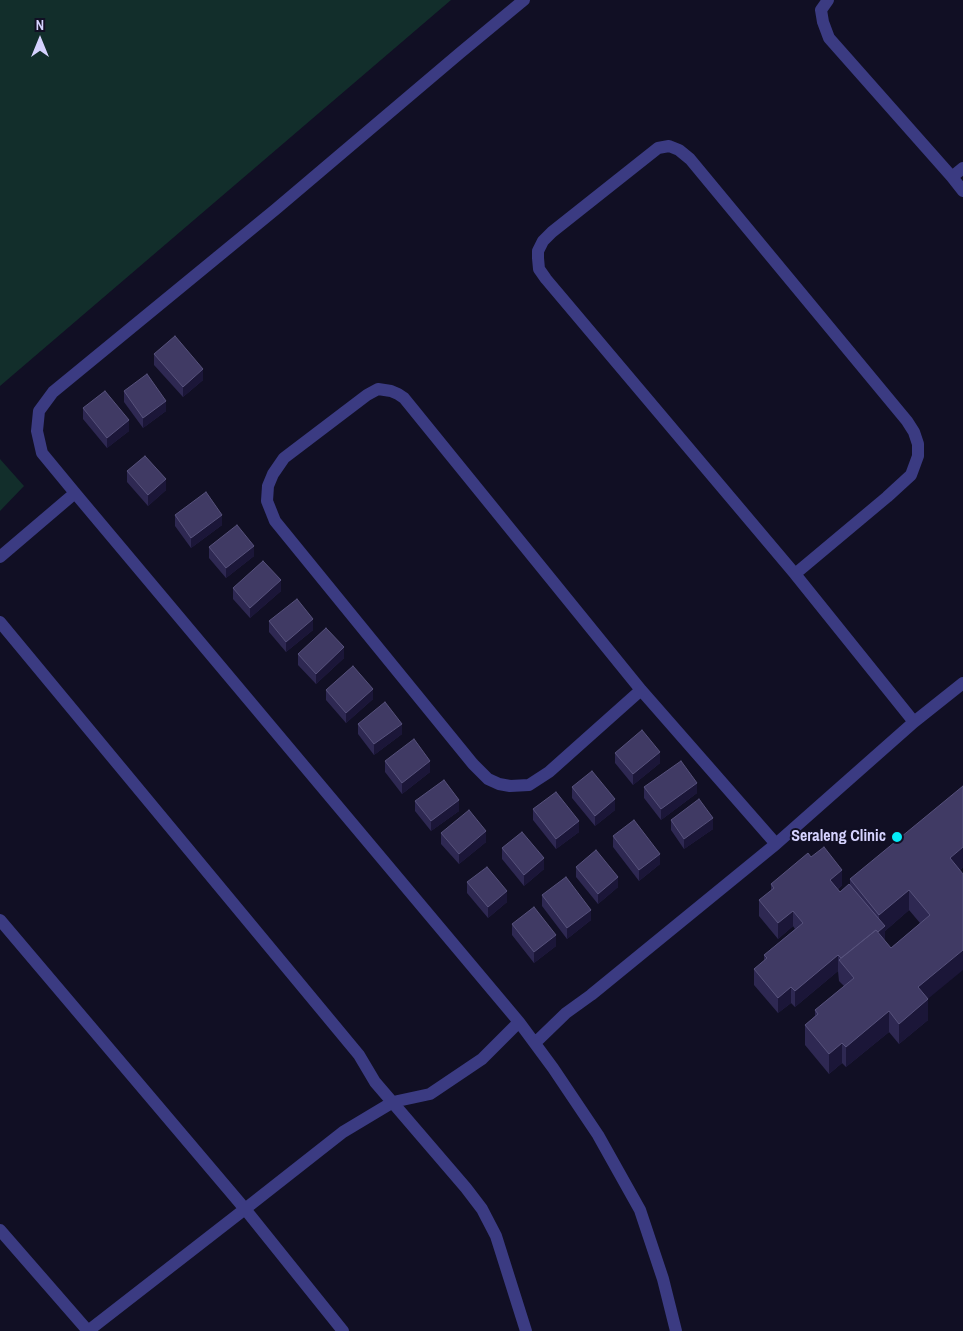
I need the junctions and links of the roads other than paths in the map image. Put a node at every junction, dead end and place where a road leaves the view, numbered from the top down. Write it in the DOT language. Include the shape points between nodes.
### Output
graph roads {
  1 [pos="524,0"];
  2 [pos="828,0"];
  3 [pos="963,168"];
  4 [pos="952,177"];
  5 [pos="963,191"];
  6 [pos="74,493"];
  7 [pos="0,557"];
  8 [pos="796,574"];
  9 [pos="0,622"];
  10 [pos="963,683"];
  11 [pos="641,690"];
  12 [pos="914,722"];
  13 [pos="776,844"];
  14 [pos="0,920"];
  15 [pos="519,1022"];
  16 [pos="535,1043"];
  17 [pos="393,1102"];
  18 [pos="245,1209"];
  19 [pos="0,1230"];
  20 [pos="343,1331"];
  21 [pos="526,1331"];
  22 [pos="676,1331"];
  1 -- 6 [label="street" via="53,392 38,411 37,431 42,453"];
  2 -- 4 [label="street" via="821,10 829,38"];
  3 -- 4 [label="street"];
  4 -- 5 [label="street"];
  6 -- 7 [label="street"];
  6 -- 15 [label="street"];
  8 -- 8 [label="street" via="540,270 538,250 543,241 658,148 669,146 690,159 907,421 918,444 918,456 911,475"];
  8 -- 12 [label="street"];
  9 -- 17 [label="street" via="359,1056"];
  10 -- 12 [label="street"];
  11 -- 11 [label="street" via="398,394 378,389 366,396 284,458 272,474 267,501 275,521 488,779 510,786 528,785 550,772"];
  11 -- 13 [label="street"];
  12 -- 13 [label="street"];
  13 -- 16 [label="street" via="566,1013"];
  14 -- 18 [label="street"];
  15 -- 16 [label="street"];
  15 -- 17 [label="street" via="482,1058 430,1094"];
  16 -- 22 [label="street" via="598,1135 640,1210"];
  17 -- 18 [label="street" via="342,1132"];
  17 -- 21 [label="street" via="482,1209 496,1236"];
  18 -- 19 [label="street" via="88,1331"];
  18 -- 20 [label="street"];
}
